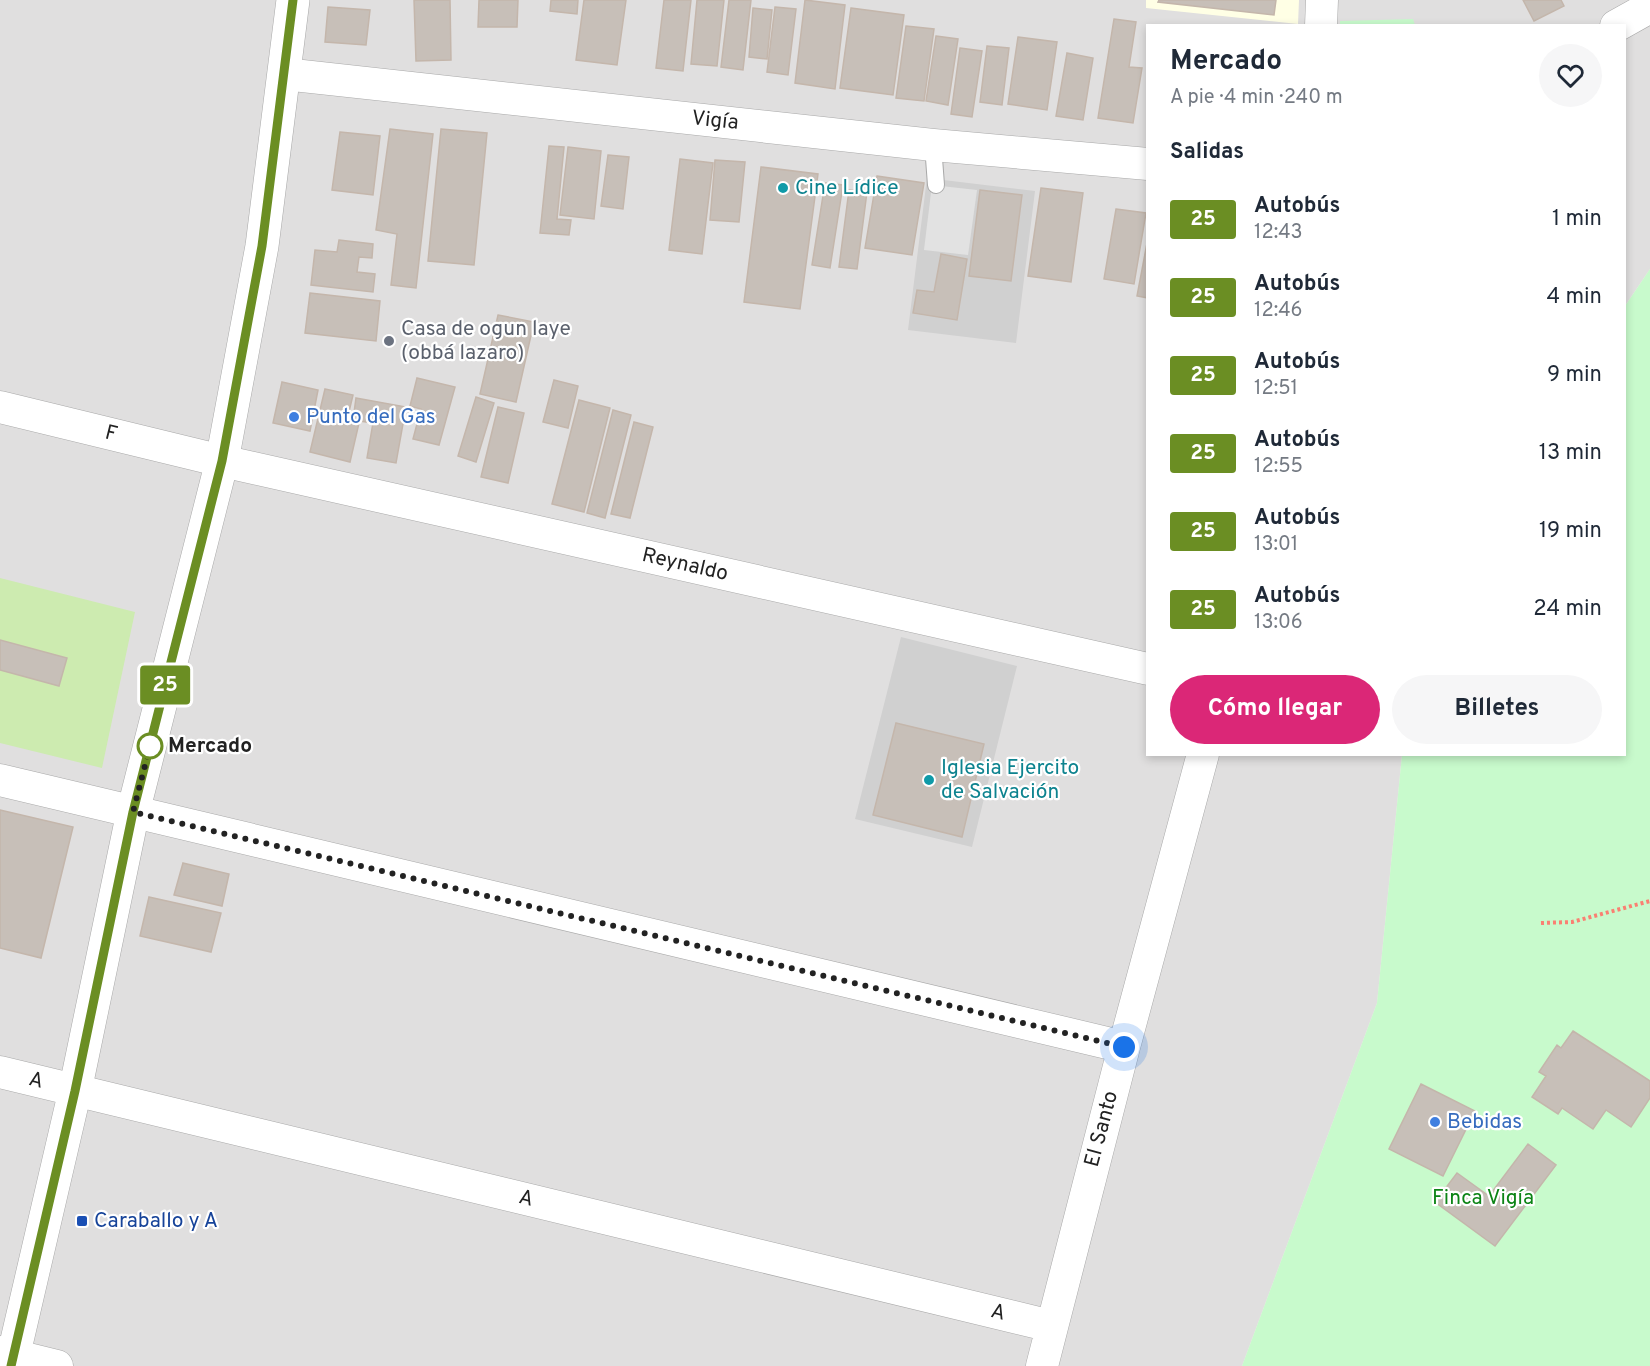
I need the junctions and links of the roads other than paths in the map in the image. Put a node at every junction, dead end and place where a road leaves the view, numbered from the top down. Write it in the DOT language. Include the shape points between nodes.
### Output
graph roads {
  1 [pos="293,0"];
  2 [pos="1322,0"];
  3 [pos="1650,7"];
  4 [pos="1321,24"];
  5 [pos="1620,24"];
  6 [pos="284,74"];
  7 [pos="933,145"];
  8 [pos="1146,164"];
  9 [pos="936,186"];
  10 [pos="0,407"];
  11 [pos="222,461"];
  12 [pos="1146,669"];
  13 [pos="1202,756"];
  14 [pos="0,780"];
  15 [pos="133,812"];
  16 [pos="1124,1047"];
  17 [pos="0,1072"];
  18 [pos="75,1091"];
  19 [pos="1052,1326"];
  20 [pos="8,1358"];
  21 [pos="57,1366"];
  22 [pos="1042,1366"];
  1 -- 6 [label="street"];
  2 -- 4 [label="street"];
  3 -- 5 [label="street"];
  6 -- 7 [label="street, Vigía"];
  6 -- 11 [label="street" via="262,246"];
  7 -- 8 [label="street, Vigía"];
  7 -- 9 [label="lane"];
  10 -- 11 [label="street, F"];
  11 -- 12 [label="street, Reynaldo"];
  11 -- 15 [label="street"];
  13 -- 16 [label="street, El Santo"];
  14 -- 15 [label="street"];
  15 -- 16 [label="street"];
  15 -- 18 [label="street"];
  16 -- 19 [label="street, El Santo"];
  17 -- 18 [label="street, A"];
  18 -- 19 [label="street, A"];
  18 -- 20 [label="street"];
  19 -- 22 [label="street, El Santo"];
  20 -- 21 [label="street"];
}
